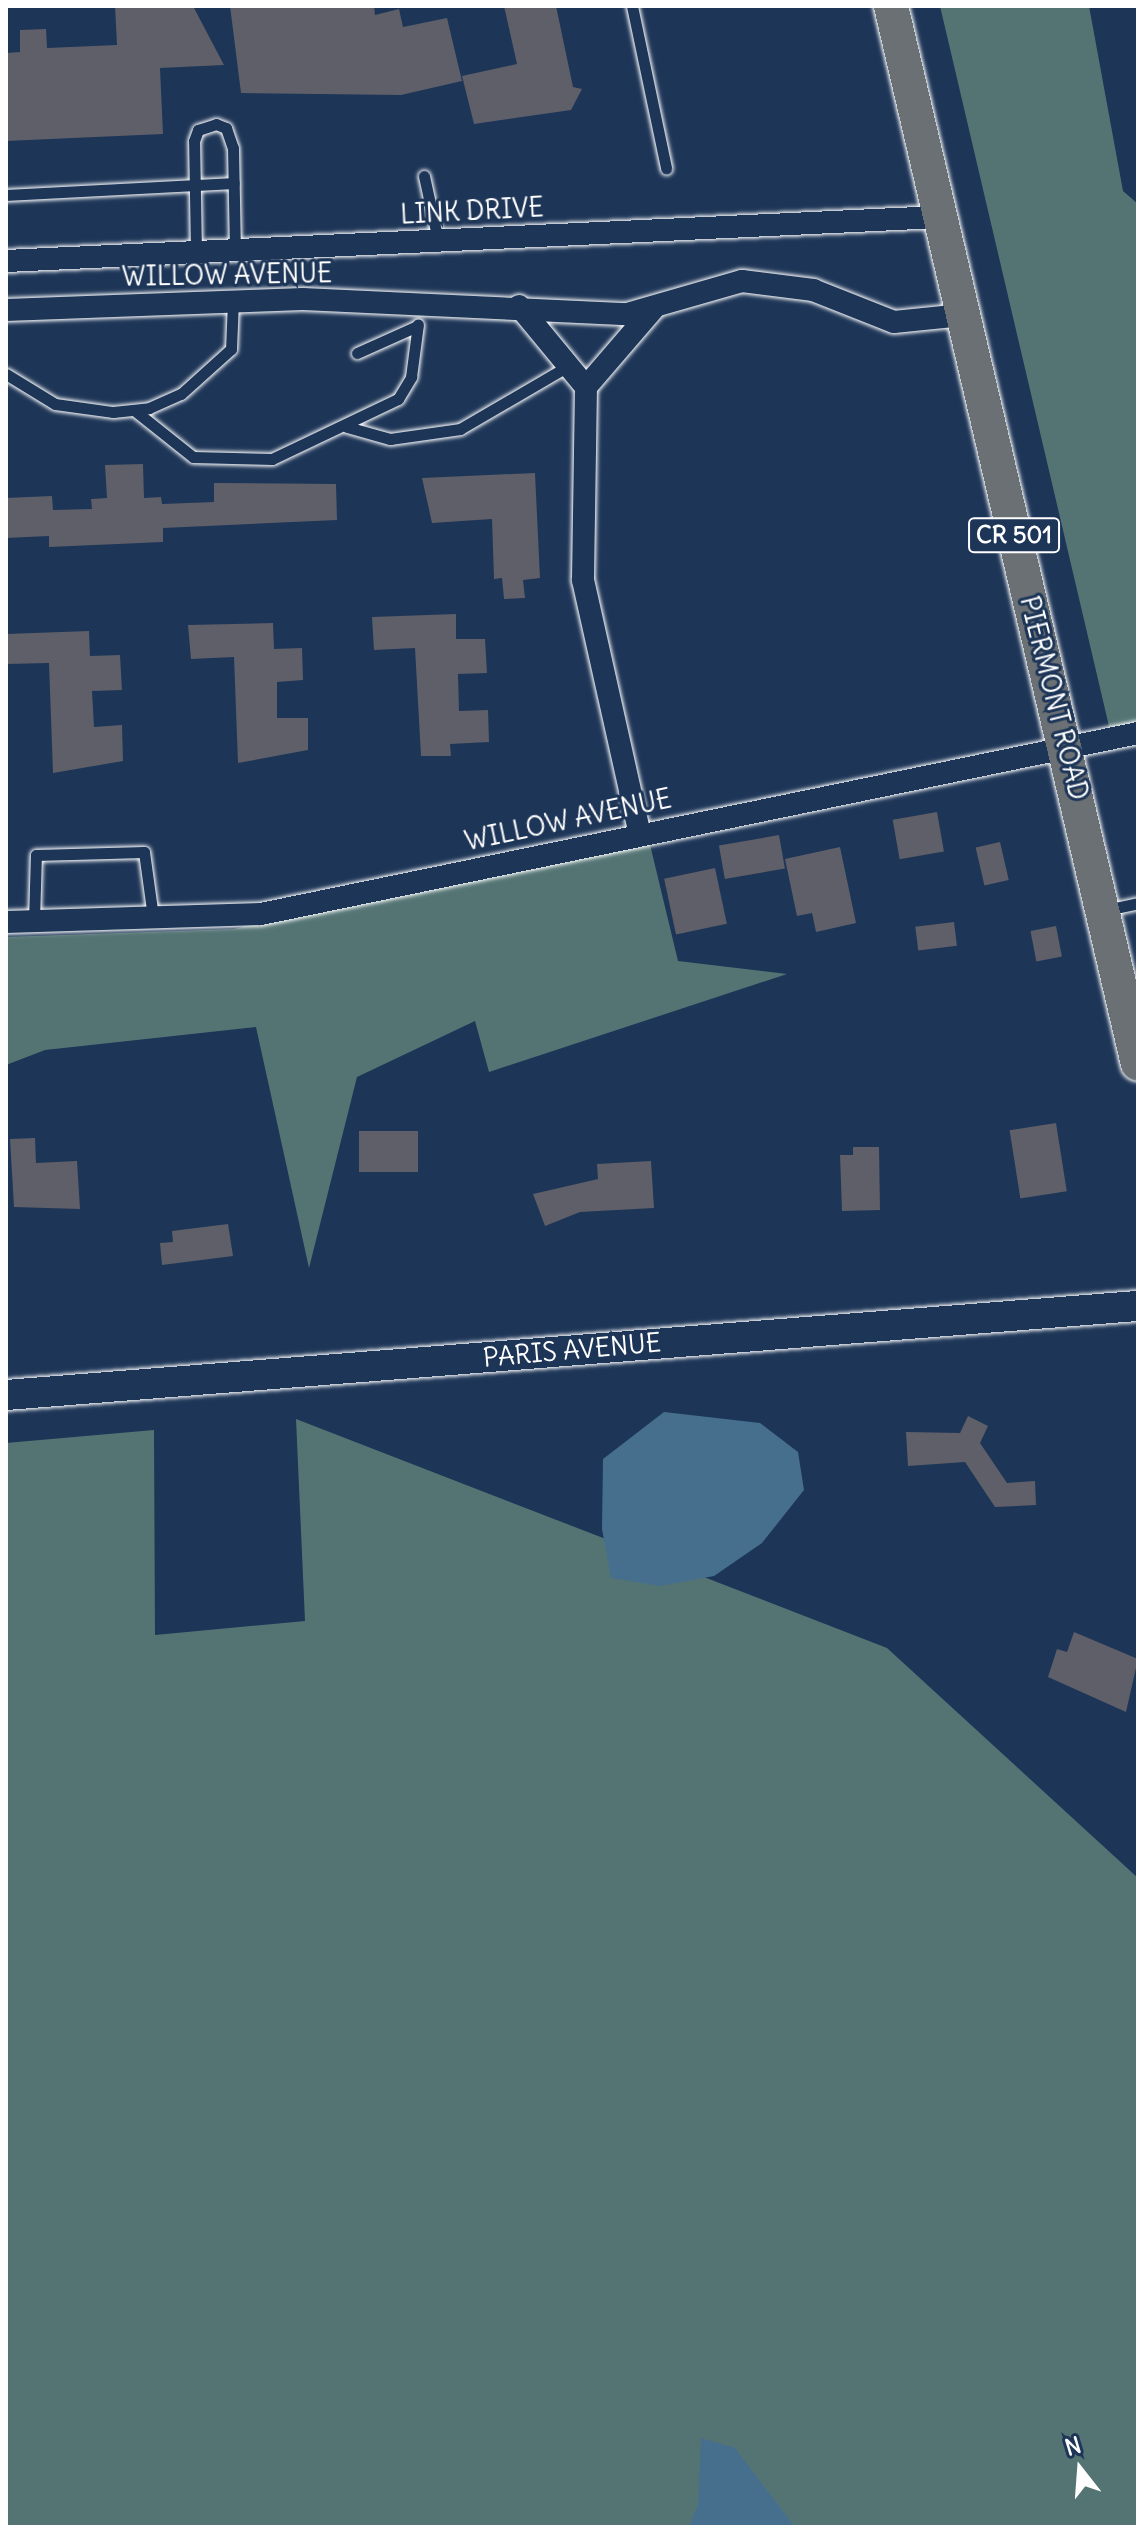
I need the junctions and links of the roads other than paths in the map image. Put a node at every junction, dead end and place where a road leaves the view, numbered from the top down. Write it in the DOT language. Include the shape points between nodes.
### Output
graph roads {
  1 [pos="632,6"];
  2 [pos="891,6"];
  3 [pos="666,168"];
  4 [pos="424,176"];
  5 [pos="234,183"];
  6 [pos="195,186"];
  7 [pos="6,195"];
  8 [pos="940,217"];
  9 [pos="438,240"];
  10 [pos="235,250"];
  11 [pos="196,252"];
  12 [pos="6,261"];
  13 [pos="233,301"];
  14 [pos="519,306"];
  15 [pos="654,308"];
  16 [pos="6,310"];
  17 [pos="420,314"];
  18 [pos="963,315"];
  19 [pos="357,353"];
  20 [pos="570,365"];
  21 [pos="6,374"];
  22 [pos="586,387"];
  23 [pos="134,410"];
  24 [pos="347,427"];
  25 [pos="1138,733"];
  26 [pos="1067,747"];
  27 [pos="640,834"];
  28 [pos="1122,907"];
  29 [pos="153,917"];
  30 [pos="34,921"];
  31 [pos="6,922"];
  32 [pos="1138,1064"];
  33 [pos="1138,1306"];
  34 [pos="6,1395"];
  1 -- 3 [label="lane"];
  2 -- 8 [label="main road, PIERMONT ROAD / CR 501"];
  4 -- 9 [label="lane"];
  5 -- 6 [label="lane"];
  5 -- 6 [label="lane" via="231,137 216,124 198,130 194,141"];
  5 -- 10 [label="lane"];
  6 -- 7 [label="lane"];
  6 -- 11 [label="lane"];
  8 -- 9 [label="street, LINK DRIVE"];
  8 -- 18 [label="main road, PIERMONT ROAD / CR 501"];
  9 -- 10 [label="street, LINK DRIVE"];
  10 -- 11 [label="street, LINK DRIVE"];
  11 -- 12 [label="street, LINK DRIVE"];
  13 -- 16 [label="street, WILLOW AVENUE"];
  13 -- 17 [label="street, WILLOW AVENUE"];
  13 -- 23 [label="lane" via="231,349 181,394"];
  14 -- 15 [label="street, WILLOW AVENUE" via="606,315"];
  14 -- 17 [label="street, WILLOW AVENUE"];
  14 -- 20 [label="street"];
  15 -- 18 [label="street, WILLOW AVENUE" via="742,281 813,290 894,322"];
  15 -- 22 [label="street"];
  17 -- 19 [label="lane" via="411,334"];
  17 -- 24 [label="lane" via="405,391"];
  18 -- 26 [label="main road, PIERMONT ROAD / CR 501"];
  20 -- 22 [label="street"];
  20 -- 24 [label="lane" via="460,429 390,439"];
  21 -- 23 [label="lane" via="55,404"];
  22 -- 27 [label="street" via="583,580"];
  23 -- 24 [label="lane" via="176,451 215,461 272,459"];
  25 -- 26 [label="street, WILLOW AVENUE"];
  26 -- 27 [label="street, WILLOW AVENUE"];
  26 -- 28 [label="main road, PIERMONT ROAD / CR 501"];
  27 -- 29 [label="street, WILLOW AVENUE" via="261,914"];
  28 -- 32 [label="main road, PIERMONT ROAD / CR 501"];
  29 -- 30 [label="street, WILLOW AVENUE"];
  29 -- 30 [label="lane" via="144,852 51,854 33,858"];
  30 -- 31 [label="street, WILLOW AVENUE"];
  33 -- 34 [label="street, PARIS AVENUE"];
}
